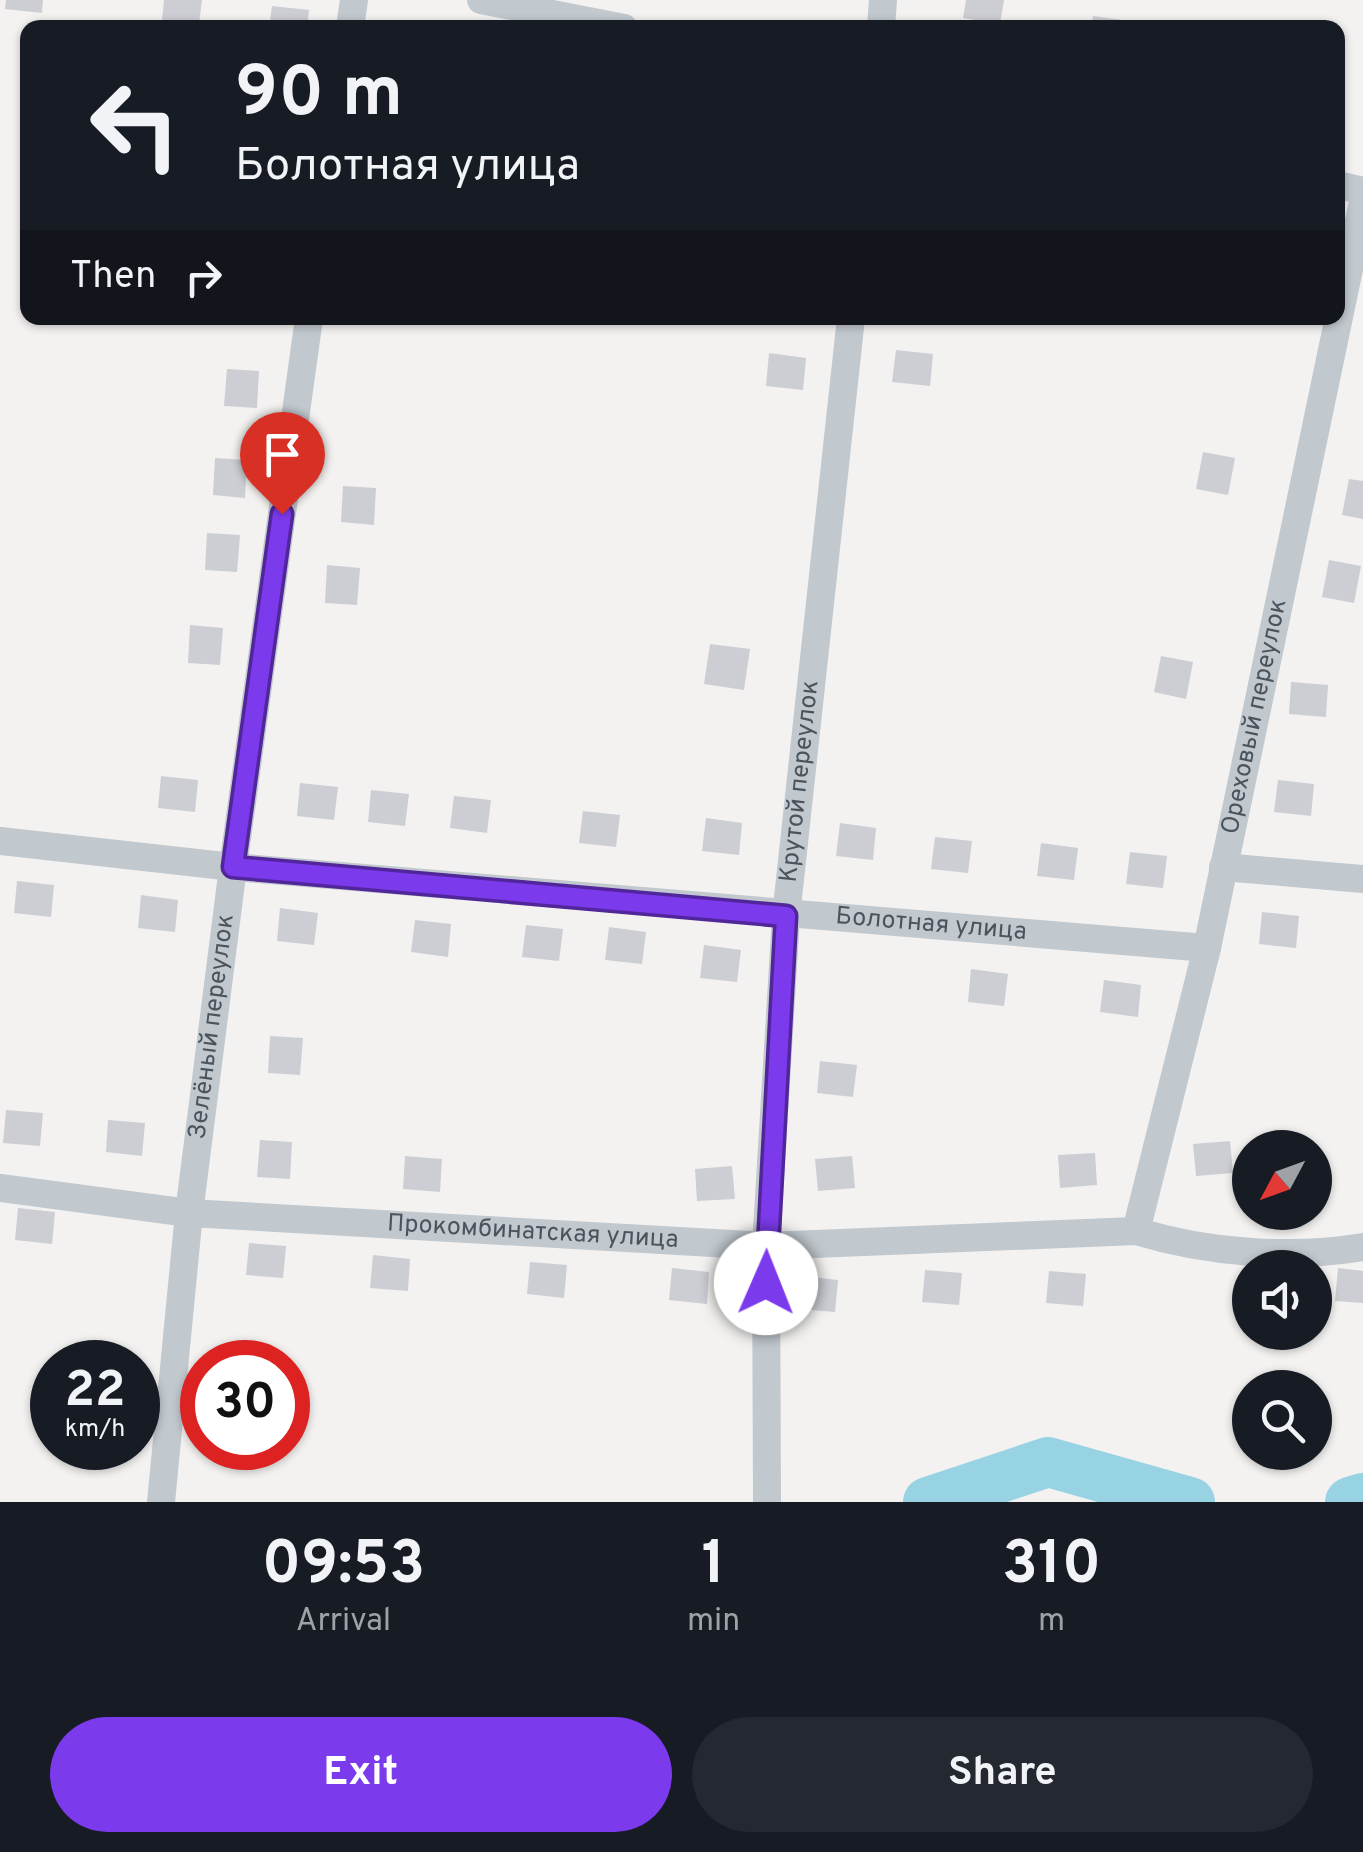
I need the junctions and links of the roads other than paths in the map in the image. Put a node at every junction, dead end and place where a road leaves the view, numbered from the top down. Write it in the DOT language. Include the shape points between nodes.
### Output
graph roads {
  1 [pos="481,0"];
  2 [pos="583,20"];
  3 [pos="1363,202"];
  4 [pos="1345,287"];
  5 [pos="309,325"];
  6 [pos="850,325"];
  7 [pos="1337,325"];
  8 [pos="0,841"];
  9 [pos="1223,866"];
  10 [pos="233,867"];
  11 [pos="1363,879"];
  12 [pos="786,916"];
  13 [pos="1207,948"];
  14 [pos="0,1188"];
  15 [pos="190,1213"];
  16 [pos="1136,1231"];
  17 [pos="766,1246"];
  18 [pos="1363,1248"];
  19 [pos="162,1502"];
  20 [pos="767,1502"];
  1 -- 2 [label="street"];
  3 -- 4 [label="street, Ореховый переулок"];
  5 -- 10 [label="street, Зелёный переулок"];
  6 -- 12 [label="street, Крутой переулок"];
  7 -- 9 [label="street, Ореховый переулок"];
  8 -- 10 [label="street, Болотная улица"];
  9 -- 11 [label="street"];
  9 -- 13 [label="street, Ореховый переулок"];
  10 -- 12 [label="street, Болотная улица"];
  10 -- 15 [label="street, Зелёный переулок"];
  12 -- 13 [label="street, Болотная улица"];
  12 -- 17 [label="street, Крутой переулок"];
  13 -- 16 [label="street, Ореховый переулок"];
  14 -- 15 [label="street, Прокомбинатская улица"];
  15 -- 17 [label="street, Прокомбинатская улица"];
  15 -- 19 [label="street, Зелёный переулок"];
  16 -- 17 [label="street, Прокомбинатская улица"];
  16 -- 18 [label="street, Прокомбинатская улица" via="1182,1245 1322,1254"];
  17 -- 20 [label="street, Крутой переулок"];
}
